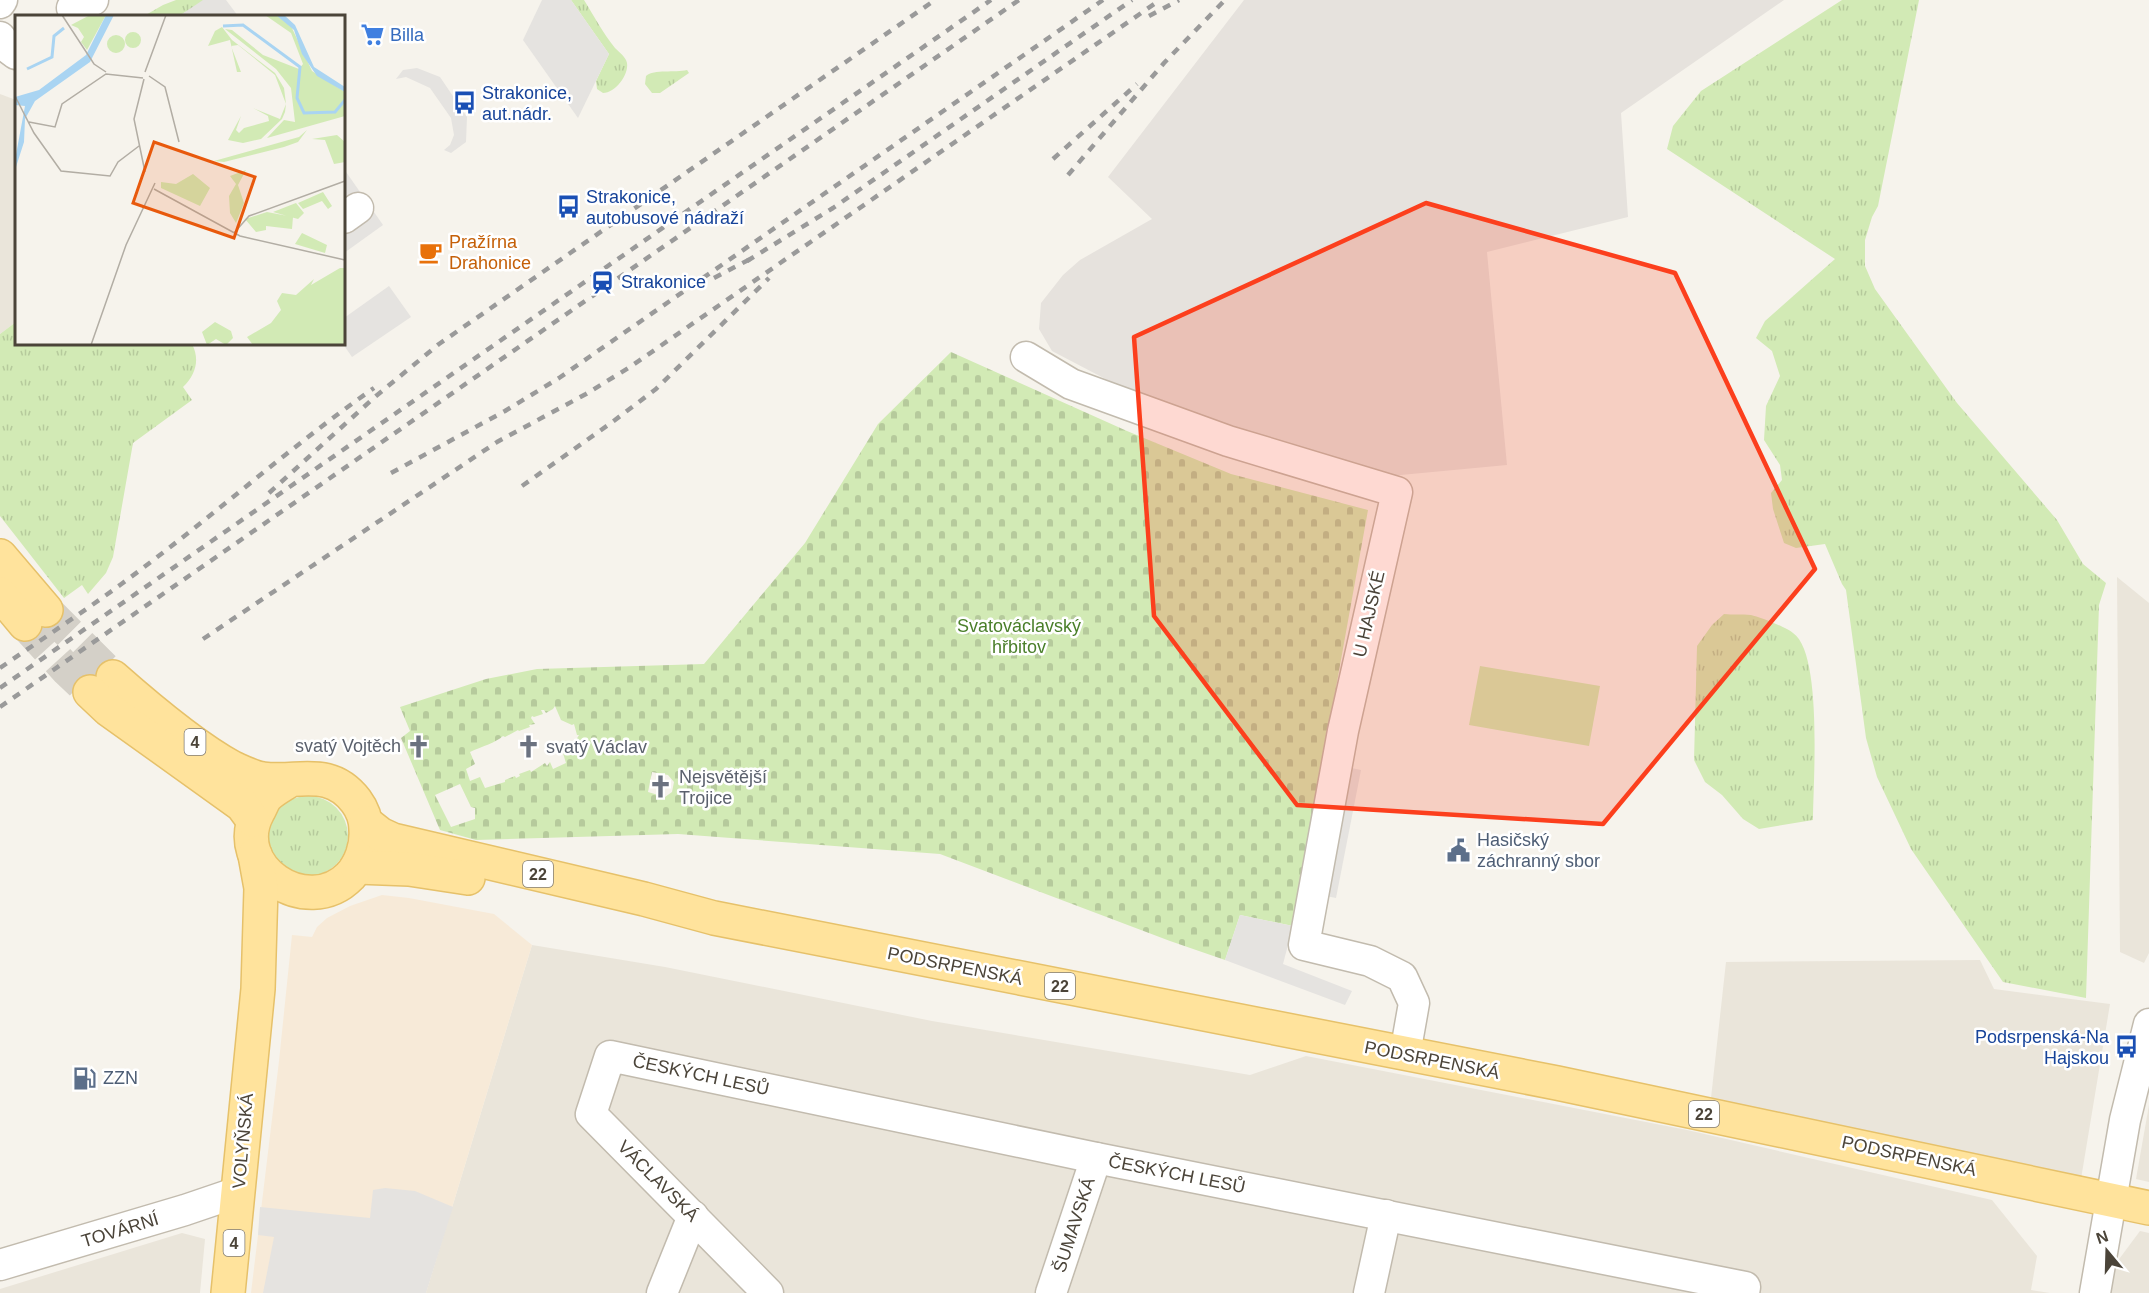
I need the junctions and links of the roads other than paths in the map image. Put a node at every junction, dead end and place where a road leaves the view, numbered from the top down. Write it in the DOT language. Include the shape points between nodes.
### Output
graph roads {
  1 [pos="0,37"];
  2 [pos="15,53"];
  3 [pos="1026,357"];
  4 [pos="0,556"];
  5 [pos="0,594"];
  6 [pos="290,780"];
  7 [pos="253,820"];
  8 [pos="366,823"];
  9 [pos="254,853"];
  10 [pos="357,867"];
  11 [pos="310,892"];
  12 [pos="714,918"];
  13 [pos="258,989"];
  14 [pos="2149,1023"];
  15 [pos="1405,1054"];
  16 [pos="609,1056"];
  17 [pos="1096,1158"];
  18 [pos="238,1192"];
  19 [pos="2111,1201"];
  20 [pos="2149,1208"];
  21 [pos="1386,1215"];
  22 [pos="693,1216"];
  23 [pos="0,1265"];
  24 [pos="1744,1290"];
  25 [pos="228,1293"];
  26 [pos="662,1293"];
  27 [pos="768,1293"];
  28 [pos="1052,1293"];
  29 [pos="1369,1293"];
  30 [pos="2095,1293"];
  1 -- 2 [label="street"];
  3 -- 15 [label="street, U HAJSKÉ" via="1071,384 1228,441 1396,492 1343,731 1304,945 1370,961 1402,977 1414,1003"];
  4 -- 5 [label="main road" via="35,617"];
  6 -- 7 [label="main road" via="267,796"];
  6 -- 7 [label="main road, 4" via="261,779 234,768 102,685 108,709 242,805"];
  6 -- 8 [label="main road, 4" via="314,778 338,784 361,807"];
  7 -- 9 [label="main road, 4"];
  8 -- 10 [label="main road, 4" via="367,842"];
  8 -- 12 [label="main road, PODSRPENSKÁ / 22" via="393,840"];
  9 -- 11 [label="main road, 4" via="263,870 277,883 294,891"];
  9 -- 13 [label="main road, VOLYŇSKÁ / 4" via="261,888"];
  10 -- 11 [label="main road, 4" via="333,888"];
  10 -- 12 [label="main road, PODSRPENSKÁ" via="409,869"];
  11 -- 13 [label="main road, VOLYŇSKÁ / 4" via="276,914"];
  12 -- 15 [label="main road, PODSRPENSKÁ / 22"];
  13 -- 18 [label="main road, VOLYŇSKÁ / 4"];
  14 -- 19 [label="street" via="2125,1120"];
  15 -- 19 [label="main road, PODSRPENSKÁ / 22"];
  16 -- 17 [label="street, ČESKÝCH LESŮ"];
  16 -- 22 [label="street, VÁCLAVSKÁ" via="591,1114"];
  17 -- 21 [label="street, ČESKÝCH LESŮ"];
  17 -- 28 [label="street, ŠUMAVSKÁ"];
  18 -- 23 [label="street, TOVÁRNÍ"];
  18 -- 25 [label="main road, VOLYŇSKÁ / 4"];
  19 -- 20 [label="main road, PODSRPENSKÁ / 22"];
  19 -- 30 [label="street"];
  21 -- 24 [label="street, ČESKÝCH LESŮ"];
  21 -- 29 [label="street"];
  22 -- 26 [label="street"];
  22 -- 27 [label="street, VÁCLAVSKÁ"];
}
